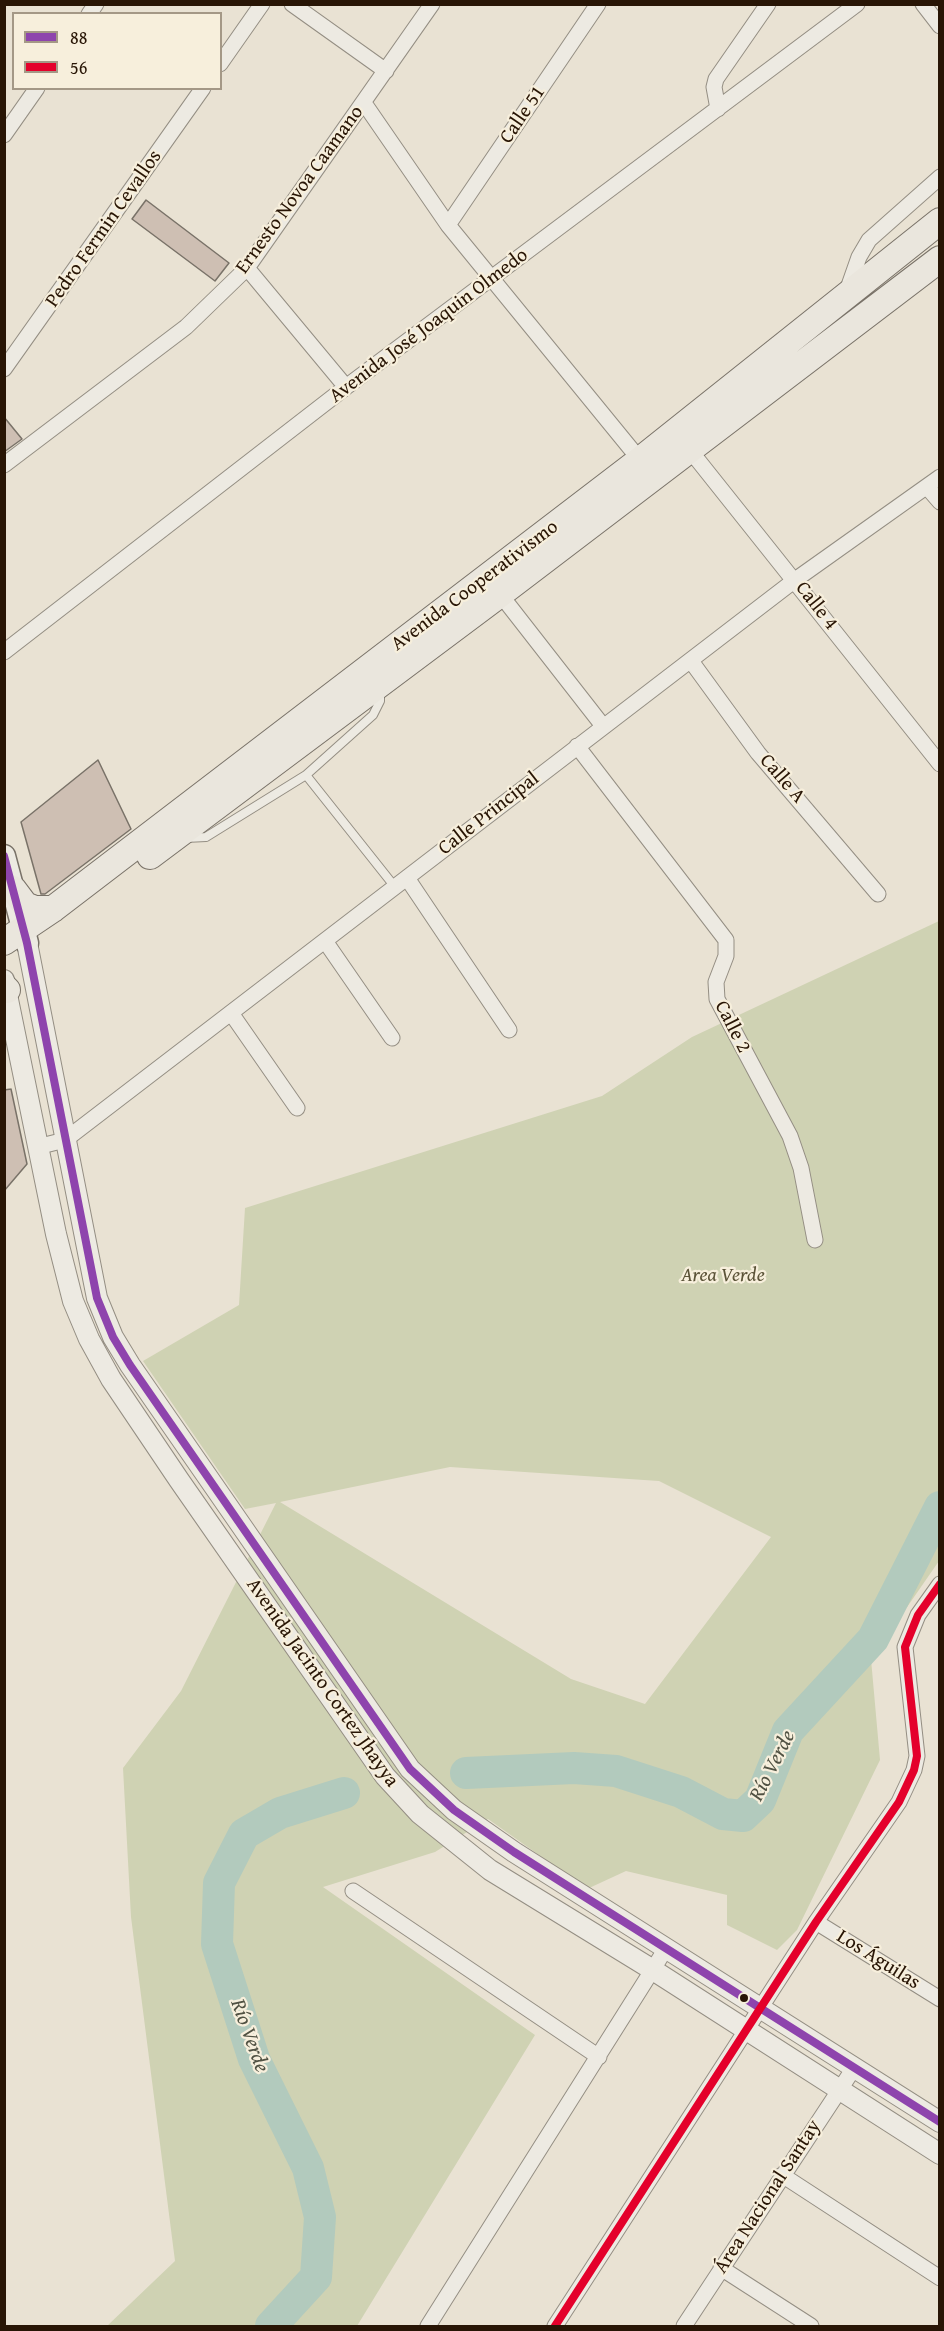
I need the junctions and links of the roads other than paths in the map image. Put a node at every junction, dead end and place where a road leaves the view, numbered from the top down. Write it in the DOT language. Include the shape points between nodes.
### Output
graph roads {
  1 [pos="262,4"];
  2 [pos="292,4"];
  3 [pos="432,4"];
  4 [pos="598,4"];
  5 [pos="768,4"];
  6 [pos="857,4"];
  7 [pos="923,4"];
  8 [pos="939,26"];
  9 [pos="222,60"];
  10 [pos="386,70"];
  11 [pos="36,90"];
  12 [pos="202,90"];
  13 [pos="364,103"];
  14 [pos="718,109"];
  15 [pos="4,135"];
  16 [pos="939,177"];
  17 [pos="939,221"];
  18 [pos="448,225"];
  19 [pos="939,259"];
  20 [pos="247,268"];
  21 [pos="493,279"];
  22 [pos="845,297"];
  23 [pos="4,369"];
  24 [pos="346,387"];
  25 [pos="689,449"];
  26 [pos="640,460"];
  27 [pos="4,465"];
  28 [pos="939,477"];
  29 [pos="927,487"];
  30 [pos="939,502"];
  31 [pos="795,580"];
  32 [pos="500,594"];
  33 [pos="4,652"];
  34 [pos="691,661"];
  35 [pos="383,681"];
  36 [pos="603,726"];
  37 [pos="577,746"];
  38 [pos="939,764"];
  39 [pos="306,775"];
  40 [pos="176,837"];
  41 [pos="4,856"];
  42 [pos="401,882"];
  43 [pos="13,889"];
  44 [pos="878,894"];
  45 [pos="53,909"];
  46 [pos="19,938"];
  47 [pos="325,941"];
  48 [pos="4,959"];
  49 [pos="5,986"];
  50 [pos="231,1012"];
  51 [pos="509,1030"];
  52 [pos="392,1038"];
  53 [pos="297,1108"];
  54 [pos="65,1140"];
  55 [pos="38,1147"];
  56 [pos="814,1240"];
  57 [pos="939,1584"];
  58 [pos="353,1891"];
  59 [pos="816,1922"];
  60 [pos="665,1950"];
  61 [pos="653,1970"];
  62 [pos="939,1999"];
  63 [pos="760,2009"];
  64 [pos="746,2030"];
  65 [pos="599,2057"];
  66 [pos="854,2067"];
  67 [pos="839,2089"];
  68 [pos="939,2122"];
  69 [pos="939,2154"];
  70 [pos="782,2175"];
  71 [pos="721,2268"];
  72 [pos="939,2278"];
  73 [pos="428,2326"];
  74 [pos="555,2326"];
  75 [pos="684,2326"];
  76 [pos="811,2326"];
  1 -- 9 [label="street"];
  2 -- 10 [label="street"];
  3 -- 10 [label="street, Ernesto Novoa Caamano"];
  4 -- 18 [label="street, Calle 51"];
  5 -- 14 [label="street" via="716,79"];
  6 -- 14 [label="street, Avenida José Joaquin Olmedo"];
  7 -- 8 [label="street"];
  10 -- 13 [label="street, Ernesto Novoa Caamano"];
  11 -- 15 [label="street"];
  12 -- 23 [label="street, Pedro Fermin Cevallos"];
  13 -- 18 [label="street"];
  13 -- 20 [label="street, Ernesto Novoa Caamano"];
  14 -- 21 [label="street, Avenida José Joaquin Olmedo"];
  16 -- 22 [label="street" via="869,240"];
  17 -- 22 [label="highway, Avenida Cooperativismo"];
  18 -- 21 [label="street"];
  19 -- 25 [label="highway, Avenida Cooperativismo"];
  20 -- 24 [label="street"];
  20 -- 27 [label="street, Ernesto Novoa Caamano" via="186,327"];
  21 -- 24 [label="street, Avenida José Joaquin Olmedo"];
  21 -- 26 [label="street"];
  22 -- 26 [label="highway, Avenida Cooperativismo"];
  24 -- 33 [label="street, Avenida José Joaquin Olmedo"];
  25 -- 31 [label="street, Calle 4"];
  25 -- 32 [label="highway, Avenida Cooperativismo"];
  26 -- 45 [label="highway, Avenida Cooperativismo"];
  28 -- 29 [label="street, Calle Principal"];
  29 -- 30 [label="street"];
  29 -- 31 [label="street, Calle Principal"];
  31 -- 34 [label="street, Calle Principal"];
  31 -- 38 [label="street, Calle 4"];
  32 -- 35 [label="highway, Avenida Cooperativismo"];
  32 -- 36 [label="street"];
  34 -- 36 [label="street, Calle Principal"];
  34 -- 44 [label="street, Calle A" via="758,753"];
  35 -- 39 [label="lane" via="373,715"];
  35 -- 40 [label="highway, Avenida Cooperativismo"];
  36 -- 37 [label="street, Calle Principal"];
  37 -- 42 [label="street, Calle Principal"];
  37 -- 56 [label="street, Calle 2" via="726,940 726,956 716,982 717,999 790,1136 801,1168"];
  39 -- 40 [label="lane" via="206,837"];
  39 -- 42 [label="lane"];
  40 -- 46 [label="highway, Avenida Cooperativismo"];
  41 -- 43 [label="main road, Avenida Jacinto Cortez Jhayya"];
  42 -- 47 [label="street, Calle Principal"];
  42 -- 51 [label="street"];
  43 -- 45 [label="highway" via="25,904 35,909"];
  43 -- 46 [label="main road, Avenida Jacinto Cortez Jhayya"];
  45 -- 46 [label="highway, Avenida Cooperativismo"];
  46 -- 48 [label="highway, Avenida Cooperativismo"];
  46 -- 54 [label="street, Avenida Jacinto Cortez Jhayya"];
  47 -- 50 [label="street, Calle Principal"];
  47 -- 52 [label="street"];
  49 -- 55 [label="street, Avenida Jacinto Cortez Jhayya"];
  50 -- 53 [label="street"];
  50 -- 54 [label="street, Calle Principal"];
  54 -- 55 [label="street, Calle Principal"];
  54 -- 60 [label="street, Avenida Jacinto Cortez Jhayya" via="97,1298 113,1336 410,1769 483,1831"];
  55 -- 61 [label="street, Avenida Jacinto Cortez Jhayya" via="73,1301 100,1359 179,1480 385,1776 420,1814 490,1870"];
  57 -- 59 [label="street" via="918,1615 905,1647 916,1740 914,1770 899,1802"];
  58 -- 65 [label="street"];
  59 -- 62 [label="street, Los Águilas"];
  59 -- 63 [label="street"];
  60 -- 61 [label="street"];
  60 -- 63 [label="street, Avenida Jacinto Cortez Jhayya"];
  61 -- 64 [label="street, Avenida Jacinto Cortez Jhayya"];
  61 -- 65 [label="street"];
  63 -- 64 [label="street"];
  63 -- 66 [label="street, Avenida Jacinto Cortez Jhayya"];
  64 -- 67 [label="street, Avenida Jacinto Cortez Jhayya"];
  64 -- 74 [label="street"];
  65 -- 73 [label="street"];
  66 -- 67 [label="street, Área Nacional Santay"];
  66 -- 68 [label="street, Avenida Jacinto Cortez Jhayya"];
  67 -- 69 [label="street, Avenida Jacinto Cortez Jhayya"];
  67 -- 70 [label="street, Área Nacional Santay"];
  70 -- 71 [label="street, Área Nacional Santay"];
  70 -- 72 [label="street"];
  71 -- 75 [label="street, Área Nacional Santay"];
  71 -- 76 [label="street"];
}
